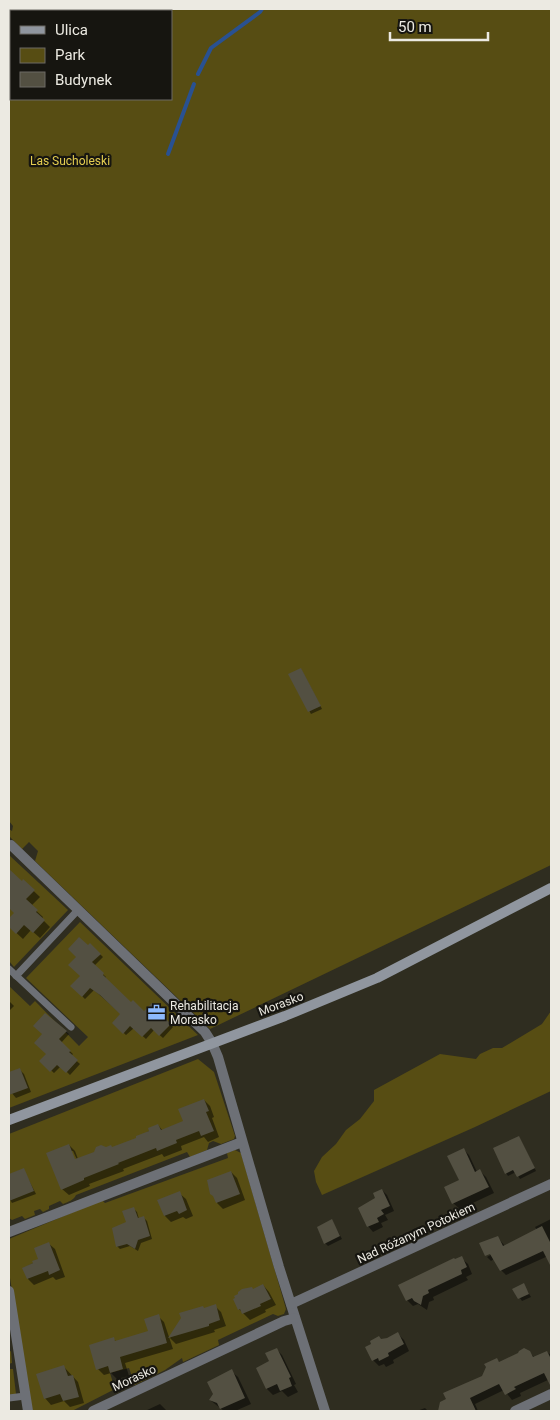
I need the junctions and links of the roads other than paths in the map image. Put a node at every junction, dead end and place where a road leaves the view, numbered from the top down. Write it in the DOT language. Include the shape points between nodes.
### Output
graph roads {
  1 [pos="11,845"];
  2 [pos="551,888"];
  3 [pos="78,910"];
  4 [pos="9,969"];
  5 [pos="16,976"];
  6 [pos="71,1027"];
  7 [pos="212,1043"];
  8 [pos="9,1120"];
  9 [pos="242,1142"];
  10 [pos="551,1184"];
  11 [pos="9,1232"];
  12 [pos="9,1291"];
  13 [pos="291,1304"];
  14 [pos="295,1318"];
  15 [pos="551,1394"];
  16 [pos="25,1396"];
  17 [pos="9,1398"];
  18 [pos="28,1411"];
  19 [pos="93,1411"];
  20 [pos="325,1411"];
  21 [pos="515,1411"];
  1 -- 3 [label="street"];
  2 -- 7 [label="street, Morasko" via="377,978"];
  3 -- 5 [label="lane"];
  3 -- 7 [label="street" via="205,1032"];
  4 -- 5 [label="lane"];
  5 -- 6 [label="lane"];
  7 -- 8 [label="street, Morasko"];
  7 -- 9 [label="street"];
  9 -- 11 [label="street"];
  9 -- 13 [label="street"];
  10 -- 13 [label="street, Nad Różanym Potokiem"];
  12 -- 16 [label="street"];
  13 -- 14 [label="street"];
  14 -- 19 [label="street, Morasko"];
  14 -- 20 [label="street"];
  15 -- 21 [label="street"];
  16 -- 17 [label="lane"];
  16 -- 18 [label="street"];
}
